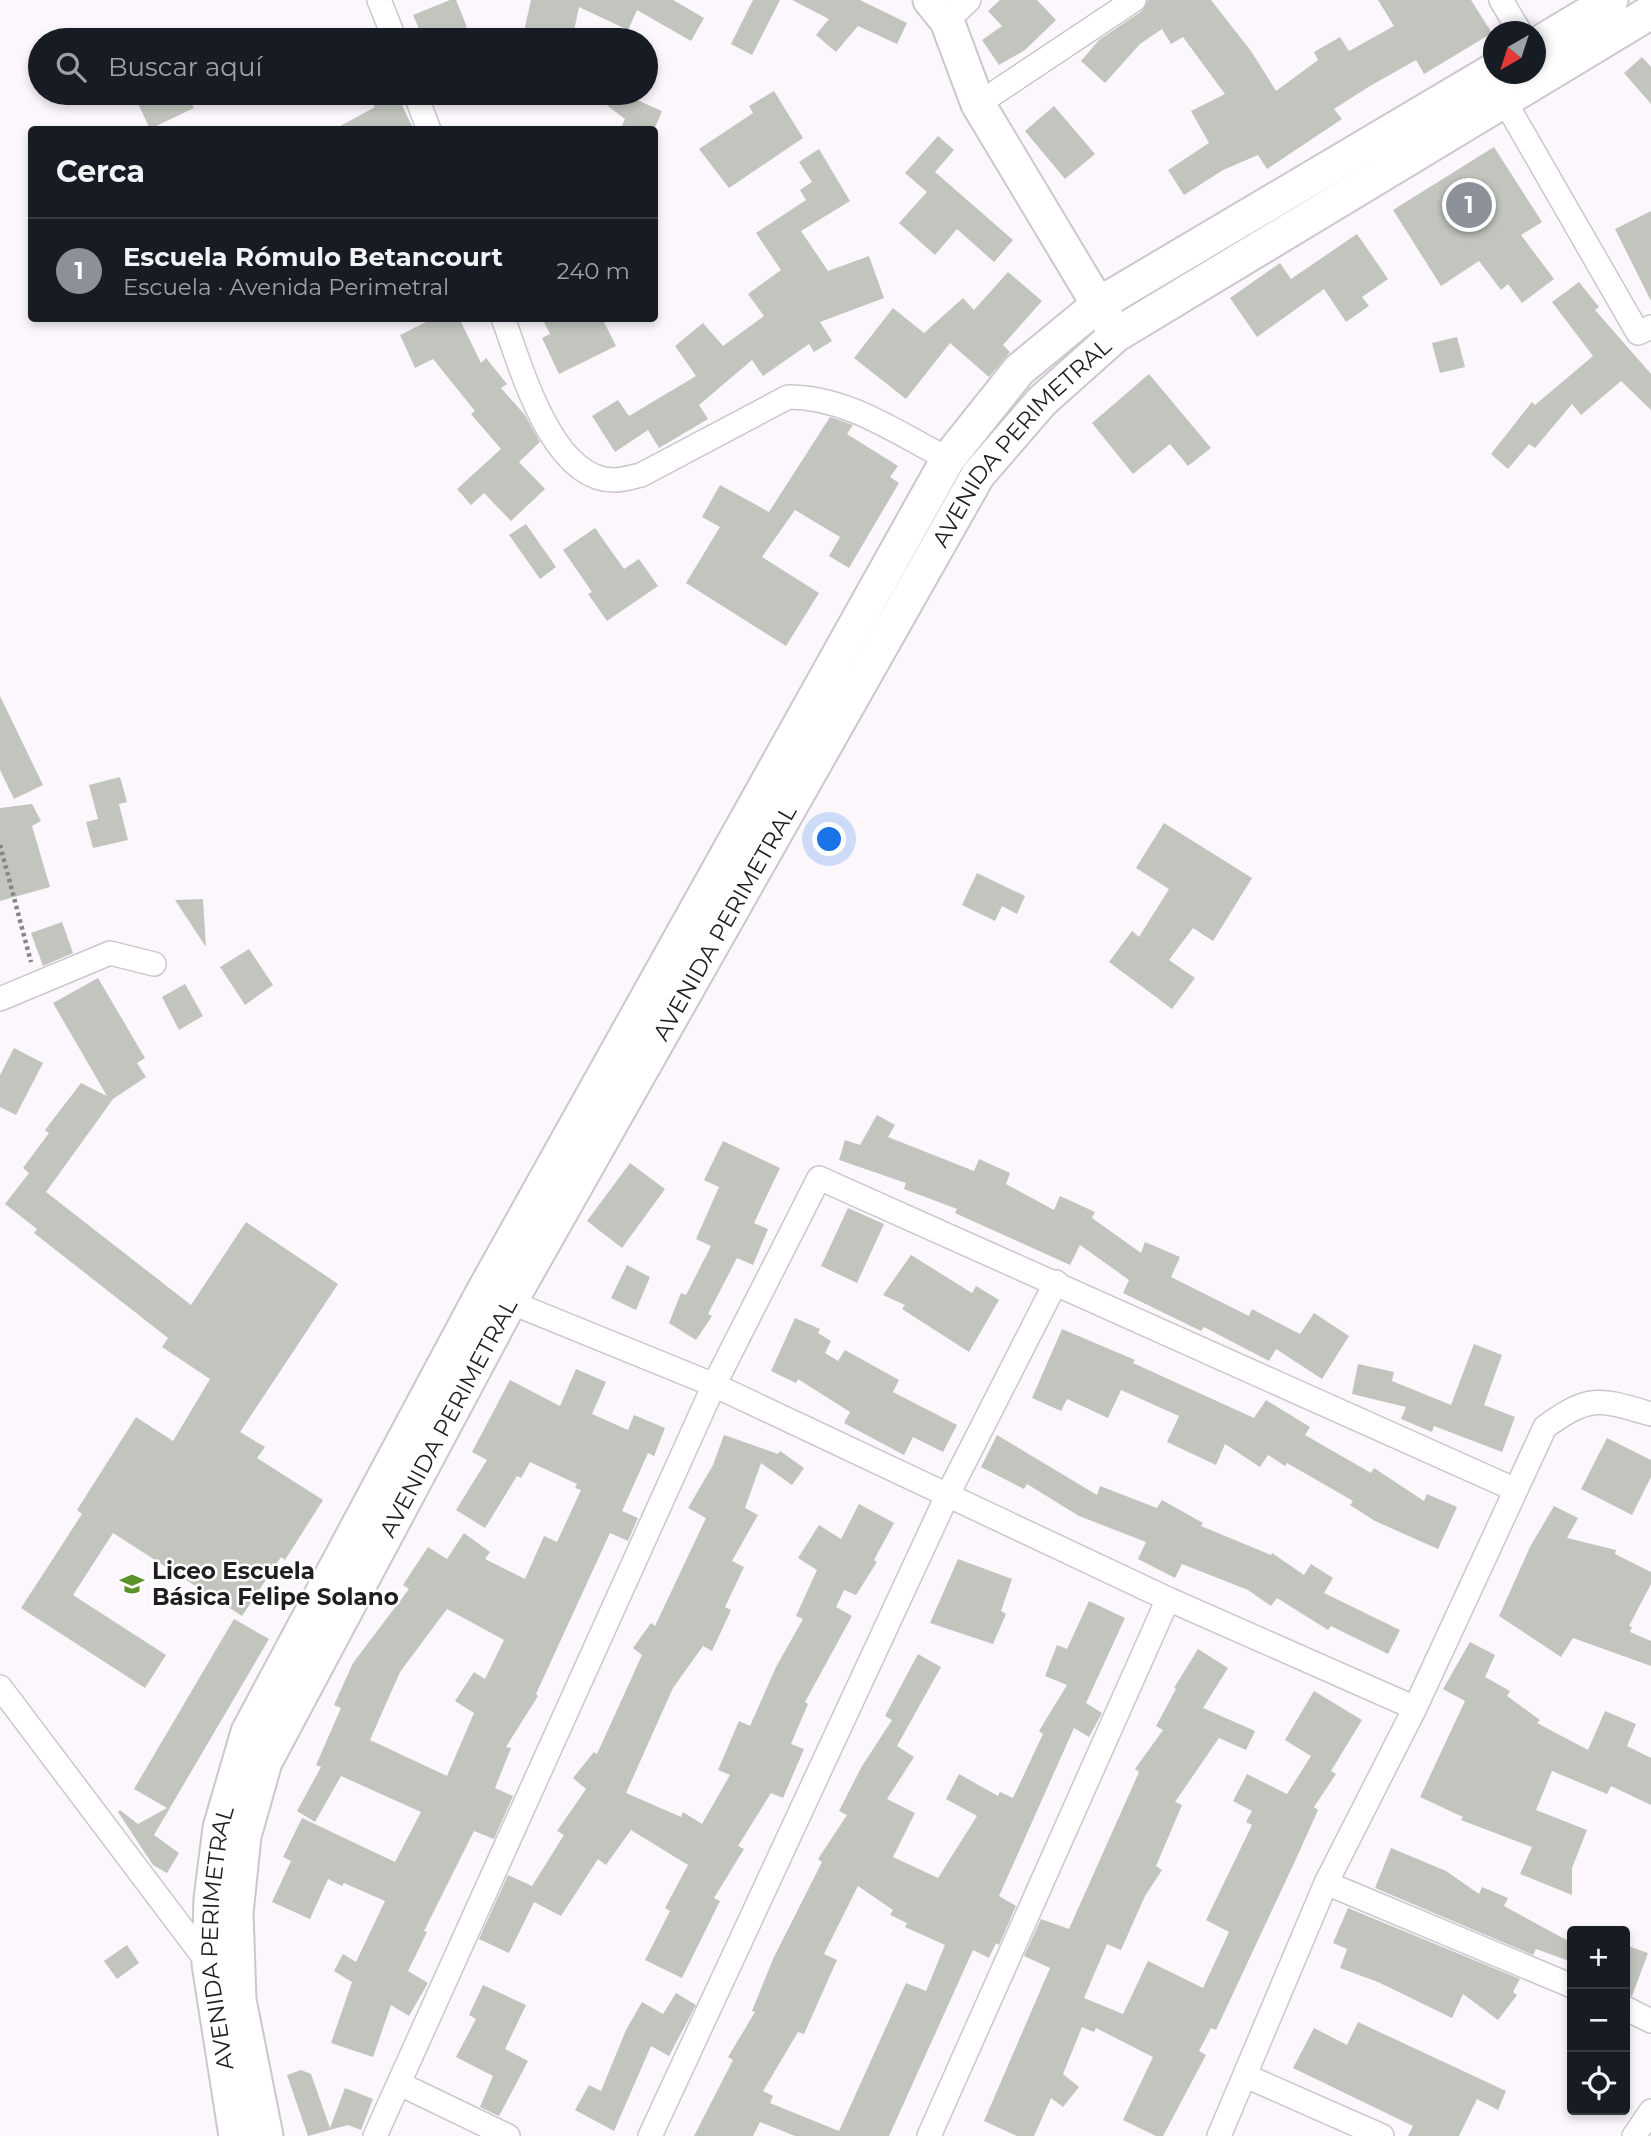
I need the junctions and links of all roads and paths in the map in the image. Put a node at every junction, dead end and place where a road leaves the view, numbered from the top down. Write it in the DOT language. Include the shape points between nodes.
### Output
graph roads {
  1 [pos="379,0"];
  2 [pos="1134,0"];
  3 [pos="1501,0"];
  4 [pos="1611,0"];
  5 [pos="949,7"];
  6 [pos="1651,12"];
  7 [pos="1513,21"];
  8 [pos="390,28"];
  9 [pos="1546,53"];
  10 [pos="1546,57"];
  11 [pos="1499,85"];
  12 [pos="978,104"];
  13 [pos="420,105"];
  14 [pos="427,126"];
  15 [pos="1099,304"];
  16 [pos="505,322"];
  17 [pos="1651,327"];
  18 [pos="1116,335"];
  19 [pos="948,459"];
  20 [pos="0,845"];
  21 [pos="154,964"];
  22 [pos="37,984"];
  23 [pos="0,999"];
  24 [pos="1056,1282"];
  25 [pos="510,1303"];
  26 [pos="714,1385"];
  27 [pos="1651,1414"];
  28 [pos="1516,1490"];
  29 [pos="947,1496"];
  30 [pos="1167,1599"];
  31 [pos="0,1687"];
  32 [pos="1415,1708"];
  33 [pos="1326,1883"];
  34 [pos="209,1964"];
  35 [pos="1567,1984"];
  36 [pos="1630,2010"];
  37 [pos="1651,2021"];
  38 [pos="1246,2076"];
  39 [pos="400,2084"];
  40 [pos="1651,2111"];
  41 [pos="236,2136"];
  42 [pos="266,2136"];
  43 [pos="375,2136"];
  44 [pos="508,2136"];
  45 [pos="650,2136"];
  46 [pos="929,2136"];
  47 [pos="1219,2136"];
  48 [pos="1382,2136"];
  49 [pos="1634,2136"];
  1 -- 8 [label="street"];
  2 -- 12 [label="street"];
  3 -- 7 [label="street"];
  4 -- 9 [label="main road, AVENIDA PERIMETRAL"];
  5 -- 12 [label="main road"];
  6 -- 10 [label="main road, AVENIDA PERIMETRAL"];
  11 -- 15 [label="main road, AVENIDA PERIMETRAL"];
  11 -- 17 [label="street" via="1638,334"];
  11 -- 18 [label="main road, AVENIDA PERIMETRAL"];
  12 -- 15 [label="main road"];
  13 -- 14 [label="street"];
  15 -- 18 [label="main road"];
  15 -- 19 [label="main road, AVENIDA PERIMETRAL" via="1019,370"];
  16 -- 19 [label="street" via="542,419 568,457 590,475 614,480 641,475 788,397 841,403"];
  18 -- 25 [label="main road, AVENIDA PERIMETRAL" via="1042,401 978,475"];
  19 -- 34 [label="main road, AVENIDA PERIMETRAL" via="490,1280 248,1732 220,1828"];
  20 -- 22 [label="path"];
  21 -- 22 [label="street" via="110,953"];
  22 -- 23 [label="street"];
  24 -- 26 [label="street" via="819,1178"];
  24 -- 28 [label="street"];
  24 -- 29 [label="street"];
  25 -- 26 [label="street"];
  25 -- 42 [label="main road, AVENIDA PERIMETRAL" via="265,1762 244,1836 236,1913 239,2000"];
  26 -- 29 [label="street"];
  26 -- 39 [label="street"];
  27 -- 28 [label="street" via="1602,1400 1574,1406 1545,1427"];
  28 -- 32 [label="street"];
  29 -- 30 [label="street"];
  29 -- 45 [label="street"];
  30 -- 32 [label="street"];
  30 -- 46 [label="street"];
  31 -- 34 [label="street"];
  32 -- 33 [label="street"];
  33 -- 35 [label="street"];
  33 -- 38 [label="street"];
  34 -- 41 [label="main road, AVENIDA PERIMETRAL"];
  36 -- 37 [label="street"];
  38 -- 47 [label="street"];
  38 -- 48 [label="street"];
  39 -- 43 [label="street"];
  39 -- 44 [label="street"];
  40 -- 49 [label="street"];
}
